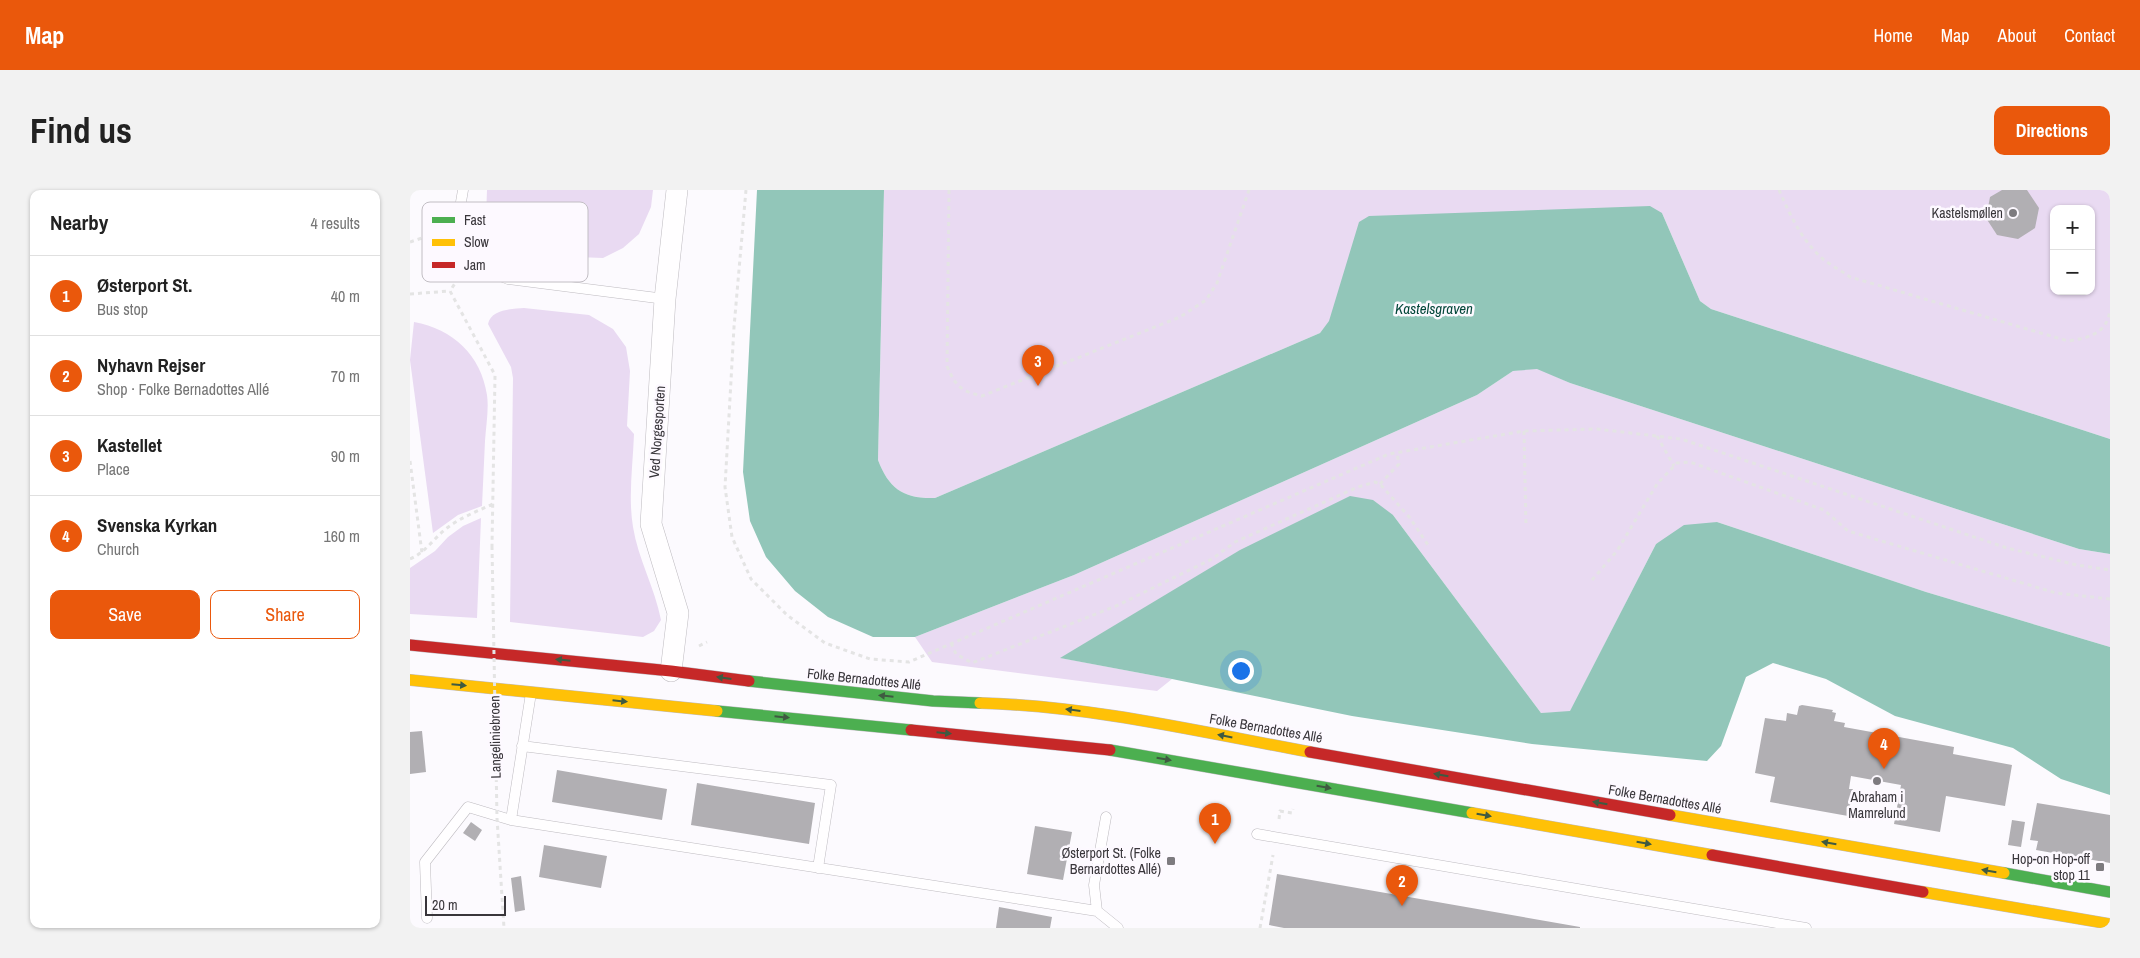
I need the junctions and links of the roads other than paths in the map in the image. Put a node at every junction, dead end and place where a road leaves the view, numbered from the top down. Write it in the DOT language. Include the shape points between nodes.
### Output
graph roads {
  1 [pos="677,190"];
  2 [pos="532,282"];
  3 [pos="665,299"];
  4 [pos="410,645"];
  5 [pos="671,671"];
  6 [pos="410,680"];
  7 [pos="531,692"];
  8 [pos="522,746"];
  9 [pos="1106,818"];
  10 [pos="511,820"];
  11 [pos="1257,834"];
  12 [pos="818,868"];
  13 [pos="2110,892"];
  14 [pos="1097,912"];
  15 [pos="427,918"];
  16 [pos="2110,924"];
  17 [pos="1118,928"];
  18 [pos="1806,928"];
  1 -- 3 [label="street, Ved Norgesporten"];
  2 -- 3 [label="lane"];
  3 -- 5 [label="street, Ved Norgesporten" via="651,524 678,613"];
  5 -- 4 [label="main road, Folke Bernadottes Allé, one-way"];
  13 -- 5 [label="main road, Folke Bernadottes Allé, one-way" via="1273,746 1121,716 1022,704 933,701"];
  6 -- 7 [label="main road, one-way"];
  7 -- 8 [label="lane"];
  7 -- 16 [label="main road, one-way" via="1116,751"];
  8 -- 10 [label="lane"];
  8 -- 12 [label="lane" via="831,785"];
  9 -- 14 [label="lane" via="1094,885"];
  10 -- 12 [label="lane"];
  10 -- 15 [label="lane" via="468,807 425,862"];
  11 -- 18 [label="lane"];
  12 -- 14 [label="lane"];
  14 -- 17 [label="lane"];
}
